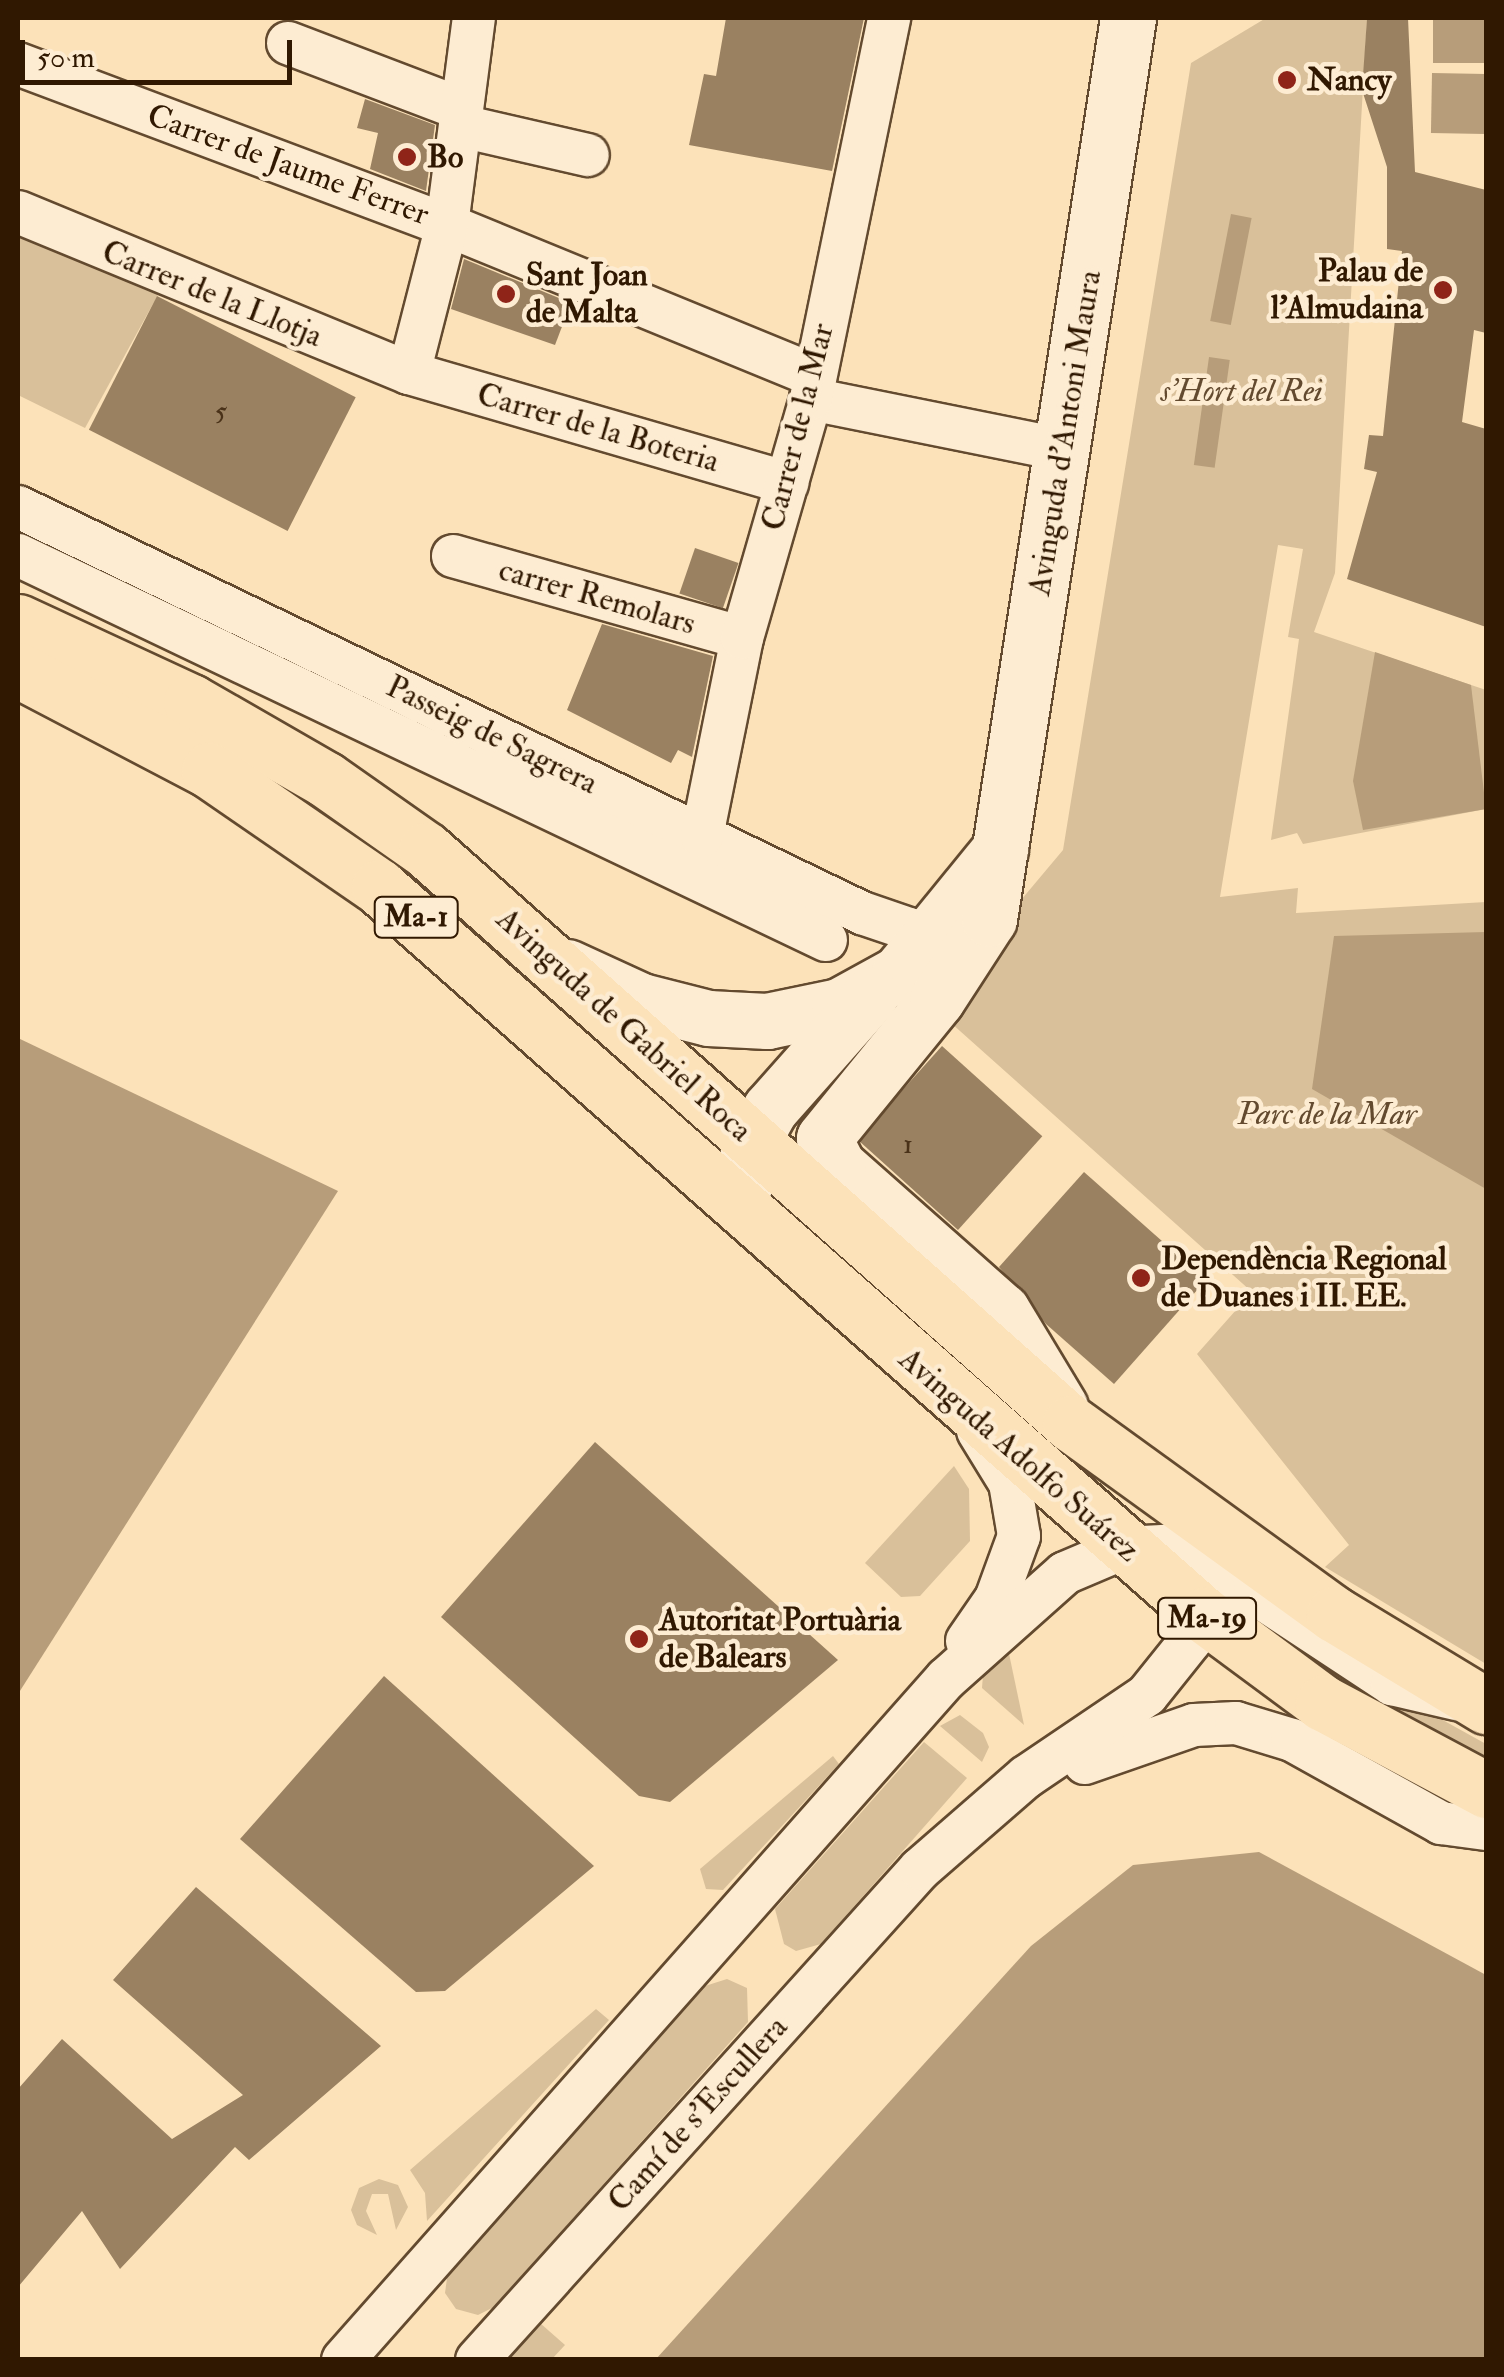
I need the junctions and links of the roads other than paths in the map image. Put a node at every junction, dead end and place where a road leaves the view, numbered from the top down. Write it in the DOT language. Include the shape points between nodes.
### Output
graph roads {
  1 [pos="474,18"];
  2 [pos="889,18"];
  3 [pos="1128,18"];
  4 [pos="288,44"];
  5 [pos="18,64"];
  6 [pos="461,118"];
  7 [pos="588,155"];
  8 [pos="18,212"];
  9 [pos="446,224"];
  10 [pos="408,374"];
  11 [pos="812,387"];
  12 [pos="1063,450"];
  13 [pos="787,482"];
  14 [pos="18,506"];
  15 [pos="18,555"];
  16 [pos="453,556"];
  17 [pos="18,622"];
  18 [pos="742,638"];
  19 [pos="18,670"];
  20 [pos="702,836"];
  21 [pos="826,940"];
  22 [pos="943,956"];
  23 [pos="553,960"];
  24 [pos="880,986"];
  25 [pos="752,1140"];
  26 [pos="812,1195"];
  27 [pos="766,1231"];
  28 [pos="957,1402"];
  29 [pos="1070,1423"];
  30 [pos="1188,1514"];
  31 [pos="1124,1548"];
  32 [pos="1210,1590"];
  33 [pos="956,1669"];
  34 [pos="1486,1706"];
  35 [pos="1486,1790"];
  36 [pos="982,1814"];
  37 [pos="1486,1829"];
  38 [pos="344,2360"];
  39 [pos="477,2360"];
  1 -- 6 [label="street"];
  2 -- 11 [label="street, Carrer de la Mar"];
  3 -- 12 [label="street, Avinguda d'Antoni Maura"];
  4 -- 6 [label="street"];
  5 -- 9 [label="street, Carrer de Jaume Ferrer"];
  6 -- 7 [label="street"];
  6 -- 9 [label="street"];
  8 -- 10 [label="street, Carrer de la Llotja"];
  9 -- 10 [label="street"];
  9 -- 11 [label="street, Carrer de Jaume Ferrer"];
  10 -- 13 [label="street, Carrer de la Boteria"];
  11 -- 12 [label="street, Carrer de Jaume Ferrer"];
  11 -- 13 [label="street, Carrer de la Mar"];
  12 -- 22 [label="street, Avinguda d'Antoni Maura" via="989,919"];
  13 -- 18 [label="street, Carrer de la Mar"];
  14 -- 20 [label="street, Passeig de Sagrera"];
  15 -- 21 [label="street, Passeig de Sagrera"];
  16 -- 18 [label="street, carrer Remolars"];
  17 -- 23 [label="highway, Avinguda de Gabriel Roca / Ma-1" via="191,702 325,779 426,850"];
  18 -- 20 [label="street, Carrer de la Mar"];
  19 -- 27 [label="highway, Avinguda de Gabriel Roca / Ma-1" via="198,763 357,870"];
  20 -- 22 [label="street, Passeig de Sagrera"];
  22 -- 24 [label="street"];
  22 -- 29 [label="street" via="831,1122 826,1146 1002,1311"];
  23 -- 24 [label="street" via="641,1001 739,1021 826,1010"];
  23 -- 25 [label="highway, Avinguda de Gabriel Roca / Ma-1"];
  24 -- 25 [label="street" via="770,1109"];
  25 -- 26 [label="highway, Avinguda de Gabriel Roca / Ma-1"];
  25 -- 27 [label="street" via="745,1186"];
  26 -- 29 [label="highway, Avinguda Adolfo Suárez / Ma-19"];
  27 -- 28 [label="highway, Avinguda Adolfo Suárez / Ma-19"];
  28 -- 31 [label="highway, Avinguda Adolfo Suárez / Ma-19"];
  28 -- 33 [label="street" via="1000,1462 1020,1519 1010,1568"];
  29 -- 30 [label="highway, Avinguda Adolfo Suárez / Ma-19"];
  30 -- 32 [label="street"];
  30 -- 34 [label="highway, Avinguda Adolfo Suárez / Ma-19" via="1398,1657"];
  31 -- 32 [label="highway, Avinguda Adolfo Suárez / Ma-19"];
  31 -- 33 [label="street" via="1065,1572"];
  32 -- 34 [label="street" via="1392,1684"];
  32 -- 35 [label="highway, Avinguda Adolfo Suárez / Ma-19" via="1323,1703"];
  32 -- 36 [label="street" via="1147,1695"];
  33 -- 38 [label="street"];
  36 -- 37 [label="street" via="1120,1748 1220,1722 1292,1740 1442,1824"];
  36 -- 39 [label="street, Camí de s'Escullera" via="920,1869"];
}
